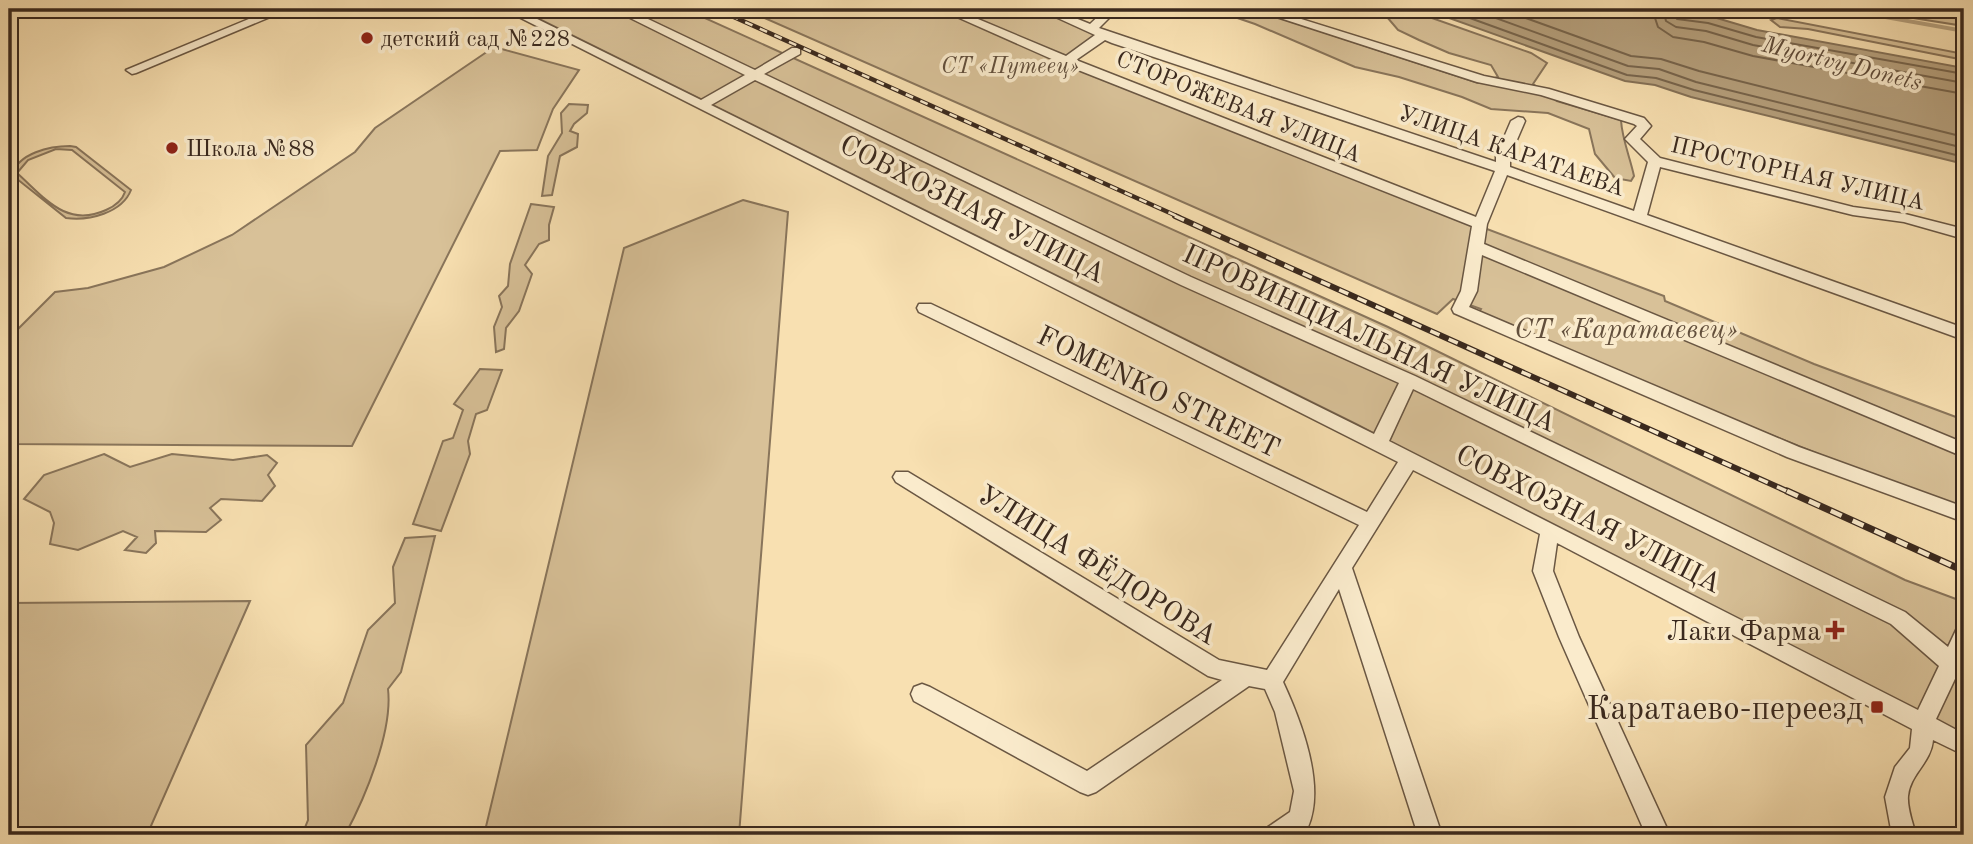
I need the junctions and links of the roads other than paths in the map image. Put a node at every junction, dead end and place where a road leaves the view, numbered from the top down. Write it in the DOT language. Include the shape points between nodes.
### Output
graph roads {
  1 [pos="283,9"];
  2 [pos="509,9"];
  3 [pos="618,9"];
  4 [pos="945,9"];
  5 [pos="1044,9"];
  6 [pos="1112,9"];
  7 [pos="1258,9"];
  8 [pos="1097,32"];
  9 [pos="796,51"];
  10 [pos="1067,61"];
  11 [pos="132,70"];
  12 [pos="756,73"];
  13 [pos="702,105"];
  14 [pos="1518,121"];
  15 [pos="1655,161"];
  16 [pos="1503,169"];
  17 [pos="1639,218"];
  18 [pos="1480,224"];
  19 [pos="1964,234"];
  20 [pos="1475,246"];
  21 [pos="925,308"];
  22 [pos="1964,334"];
  23 [pos="1409,380"];
  24 [pos="1378,445"];
  25 [pos="1964,450"];
  26 [pos="1409,460"];
  27 [pos="902,477"];
  28 [pos="1964,515"];
  29 [pos="1371,522"];
  30 [pos="1550,530"];
  31 [pos="1342,567"];
  32 [pos="1964,634"];
  33 [pos="1955,672"];
  34 [pos="1247,675"];
  35 [pos="1272,681"];
  36 [pos="922,694"];
  37 [pos="1923,724"];
  38 [pos="1964,745"];
  39 [pos="1303,827"];
  40 [pos="1276,835"];
  41 [pos="1430,835"];
  42 [pos="1658,835"];
  43 [pos="1904,835"];
  1 -- 11 [label="street"];
  2 -- 13 [label="street, СОВХОЗНАЯ УЛИЦА"];
  3 -- 12 [label="street, ПРОВИНЦИАЛЬНАЯ УЛИЦА"];
  4 -- 10 [label="street, СТОРОЖЕВАЯ УЛИЦА"];
  5 -- 8 [label="street, УЛИЦА КАРАТАЕВА"];
  6 -- 8 [label="street"];
  7 -- 15 [label="street, ПРОСТОРНАЯ УЛИЦА" via="1481,79 1544,92 1639,121 1644,126 1632,139"];
  8 -- 10 [label="street"];
  8 -- 16 [label="street, УЛИЦА КАРАТАЕВА"];
  9 -- 12 [label="street"];
  10 -- 18 [label="street, СТОРОЖЕВАЯ УЛИЦА"];
  12 -- 13 [label="street"];
  12 -- 23 [label="street, ПРОВИНЦИАЛЬНАЯ УЛИЦА" via="1186,281"];
  13 -- 24 [label="street, СОВХОЗНАЯ УЛИЦА"];
  14 -- 16 [label="street" via="1503,156"];
  15 -- 17 [label="street"];
  15 -- 19 [label="street, ПРОСТОРНАЯ УЛИЦА"];
  16 -- 17 [label="street, УЛИЦА КАРАТАЕВА"];
  16 -- 18 [label="street"];
  17 -- 22 [label="street, УЛИЦА КАРАТАЕВА"];
  18 -- 20 [label="street"];
  20 -- 25 [label="street"];
  20 -- 28 [label="street" via="1469,291 1460,309 1793,452"];
  21 -- 29 [label="street, FOMENKO STREET"];
  23 -- 24 [label="street"];
  23 -- 33 [label="street, ПРОВИНЦИАЛЬНАЯ УЛИЦА" via="1898,618"];
  24 -- 26 [label="street, СОВХОЗНАЯ УЛИЦА"];
  26 -- 29 [label="street, СОВХОЗНАЯ УЛИЦА"];
  26 -- 30 [label="street, СОВХОЗНАЯ УЛИЦА"];
  27 -- 34 [label="street, УЛИЦА ФЁДОРОВА" via="1215,668"];
  29 -- 31 [label="street, СОВХОЗНАЯ УЛИЦА"];
  30 -- 37 [label="street, СОВХОЗНАЯ УЛИЦА"];
  30 -- 42 [label="street" via="1543,571"];
  31 -- 35 [label="street, СОВХОЗНАЯ УЛИЦА"];
  31 -- 41 [label="street"];
  32 -- 33 [label="street"];
  33 -- 37 [label="street"];
  34 -- 35 [label="street, УЛИЦА ФЁДОРОВА"];
  34 -- 36 [label="street" via="1088,784"];
  35 -- 39 [label="street" via="1286,712 1305,791"];
  37 -- 38 [label="street, СОВХОЗНАЯ УЛИЦА"];
  37 -- 43 [label="street" via="1922,752 1903,775 1896,797"];
  39 -- 40 [label="street"];
}
